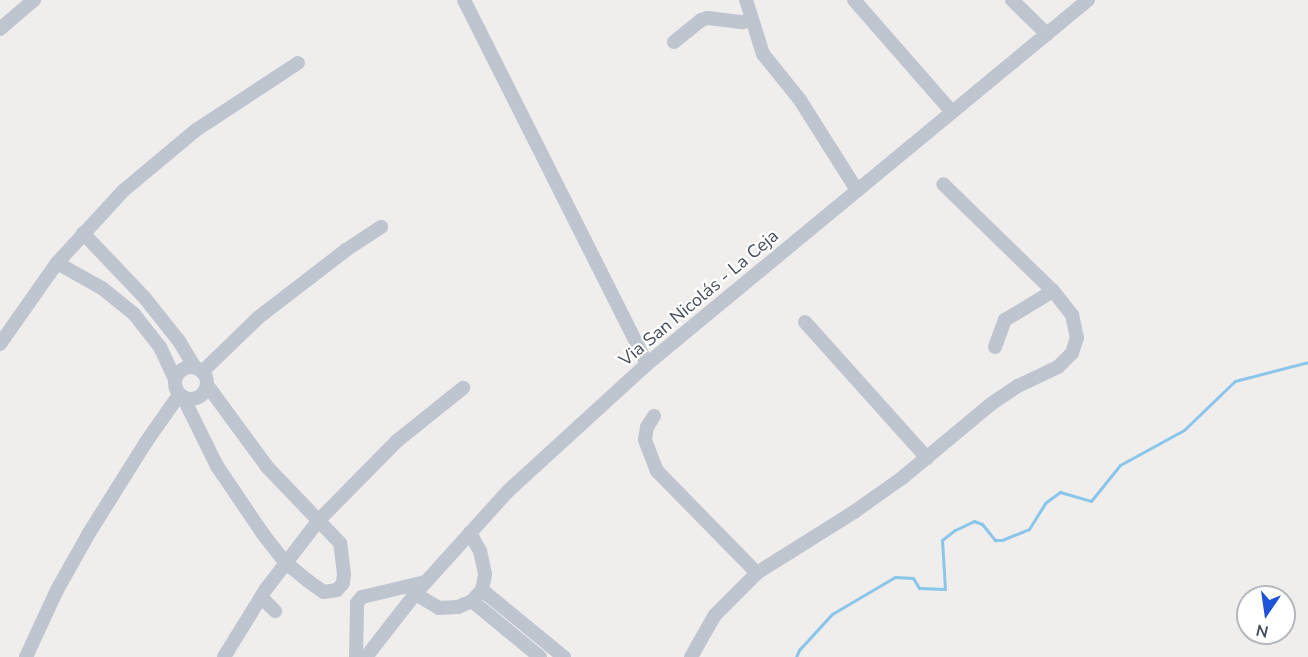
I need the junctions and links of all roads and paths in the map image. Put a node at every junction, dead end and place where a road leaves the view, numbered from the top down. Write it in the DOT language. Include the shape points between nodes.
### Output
graph roads {
  1 [pos="34,0"];
  2 [pos="464,0"];
  3 [pos="746,0"];
  4 [pos="854,0"];
  5 [pos="1012,0"];
  6 [pos="1088,0"];
  7 [pos="752,20"];
  8 [pos="0,29"];
  9 [pos="1047,34"];
  10 [pos="674,42"];
  11 [pos="298,63"];
  12 [pos="951,112"];
  13 [pos="943,184"];
  14 [pos="857,190"];
  15 [pos="381,227"];
  16 [pos="83,233"];
  17 [pos="57,263"];
  18 [pos="1053,291"];
  19 [pos="806,322"];
  20 [pos="0,344"];
  21 [pos="996,346"];
  22 [pos="647,364"];
  23 [pos="201,375"];
  24 [pos="175,379"];
  25 [pos="463,388"];
  26 [pos="181,396"];
  27 [pos="654,416"];
  28 [pos="927,458"];
  29 [pos="319,520"];
  30 [pos="470,533"];
  31 [pos="286,563"];
  32 [pos="757,573"];
  33 [pos="425,582"];
  34 [pos="482,590"];
  35 [pos="349,592"];
  36 [pos="415,594"];
  37 [pos="261,597"];
  38 [pos="472,601"];
  39 [pos="275,611"];
  40 [pos="27,657"];
  41 [pos="224,657"];
  42 [pos="356,657"];
  43 [pos="366,657"];
  44 [pos="540,657"];
  45 [pos="564,657"];
  46 [pos="691,657"];
  1 -- 8 [label="street"];
  2 -- 22 [label="street"];
  3 -- 7 [label="street"];
  4 -- 12 [label="street"];
  5 -- 9 [label="street"];
  6 -- 9 [label="street, Via San Nicolás - La Ceja"];
  7 -- 10 [label="street" via="708,18"];
  7 -- 14 [label="street" via="762,54 800,100"];
  9 -- 12 [label="street, Via San Nicolás - La Ceja"];
  11 -- 16 [label="street" via="196,130 144,171"];
  12 -- 14 [label="street, Via San Nicolás - La Ceja"];
  13 -- 18 [label="street"];
  14 -- 22 [label="street, Via San Nicolás - La Ceja"];
  15 -- 23 [label="street" via="259,317"];
  16 -- 17 [label="street"];
  16 -- 23 [label="street" via="144,297"];
  17 -- 20 [label="street"];
  17 -- 24 [label="street" via="102,288 134,314 160,346"];
  18 -- 21 [label="street" via="1005,320"];
  18 -- 28 [label="street" via="1072,315 1076,327 1072,353 1058,367 990,404"];
  19 -- 28 [label="street"];
  22 -- 30 [label="street, Via San Nicolás - La Ceja" via="508,491"];
  23 -- 24 [label="street" via="186,368"];
  23 -- 26 [label="street" via="198,398"];
  23 -- 29 [label="street" via="268,468"];
  24 -- 26 [label="street"];
  25 -- 29 [label="street" via="397,441"];
  26 -- 31 [label="street" via="222,475"];
  26 -- 40 [label="street" via="89,533 57,590"];
  27 -- 32 [label="street" via="645,440 657,471"];
  28 -- 32 [label="street" via="854,512"];
  29 -- 31 [label="street"];
  29 -- 35 [label="street" via="342,547"];
  30 -- 33 [label="street, Via San Nicolás - La Ceja"];
  30 -- 34 [label="street" via="485,563"];
  31 -- 35 [label="street" via="324,592"];
  31 -- 37 [label="street"];
  32 -- 46 [label="street" via="715,615"];
  33 -- 35 [label="street"];
  33 -- 36 [label="street, Via San Nicolás - La Ceja"];
  34 -- 38 [label="street"];
  34 -- 45 [label="street"];
  35 -- 42 [label="street"];
  36 -- 38 [label="street" via="439,608"];
  36 -- 43 [label="street, Via San Nicolás - La Ceja"];
  37 -- 39 [label="street"];
  37 -- 41 [label="street"];
  38 -- 44 [label="street"];
}
